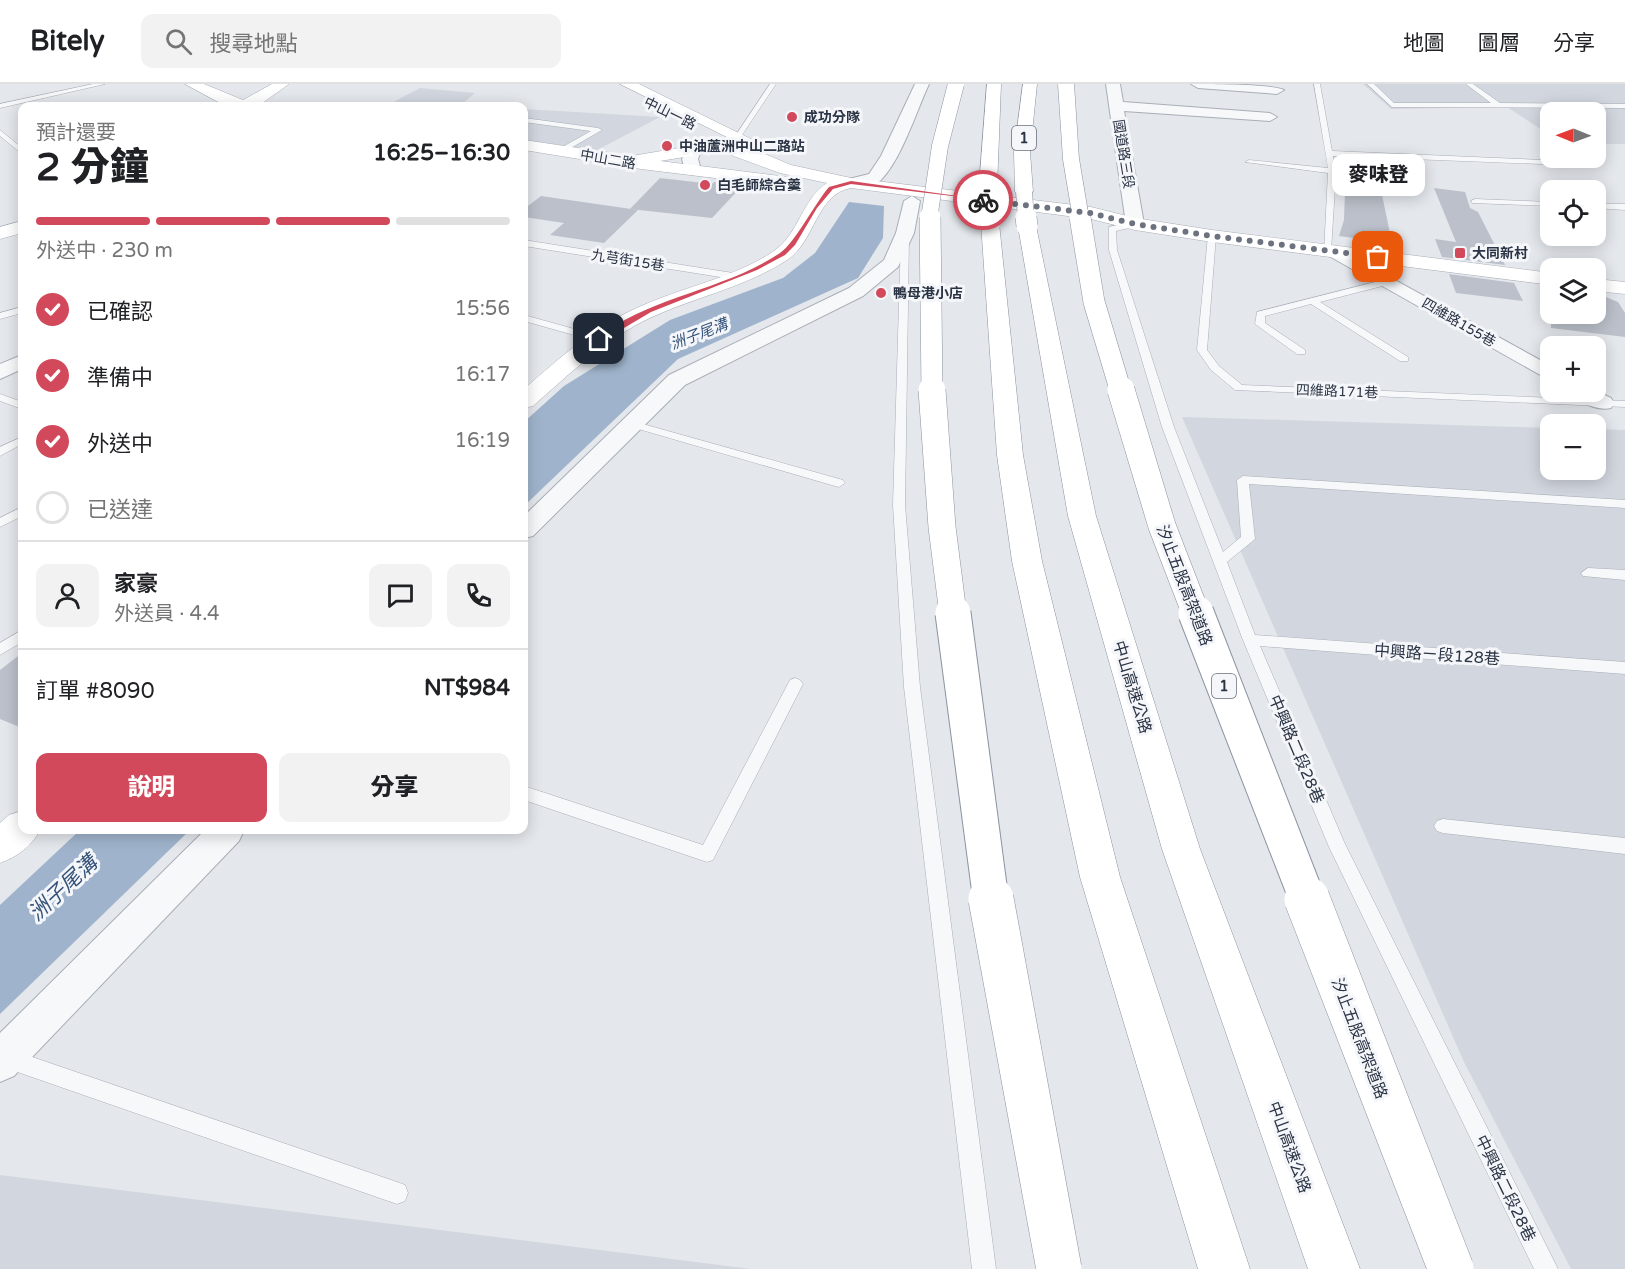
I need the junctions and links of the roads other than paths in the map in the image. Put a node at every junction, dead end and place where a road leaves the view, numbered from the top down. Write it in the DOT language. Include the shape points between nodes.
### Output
graph roads {
  1 [pos="102,84"];
  2 [pos="192,84"];
  3 [pos="282,84"];
  4 [pos="609,84"];
  5 [pos="627,84"];
  6 [pos="773,84"];
  7 [pos="922,84"];
  8 [pos="956,84"];
  9 [pos="994,84"];
  10 [pos="1030,84"];
  11 [pos="1066,84"];
  12 [pos="1113,84"];
  13 [pos="1198,84"];
  14 [pos="1317,84"];
  15 [pos="1370,84"];
  16 [pos="1469,84"];
  17 [pos="1277,90"];
  18 [pos="18,102"];
  19 [pos="19,102"];
  20 [pos="231,102"];
  21 [pos="253,102"];
  22 [pos="0,106"];
  23 [pos="1116,106"];
  24 [pos="1499,106"];
  25 [pos="1625,106"];
  26 [pos="1270,117"];
  27 [pos="528,121"];
  28 [pos="0,132"];
  29 [pos="737,136"];
  30 [pos="528,146"];
  31 [pos="18,148"];
  32 [pos="694,148"];
  33 [pos="562,151"];
  34 [pos="1327,153"];
  35 [pos="632,160"];
  36 [pos="1249,162"];
  37 [pos="1540,162"];
  38 [pos="693,170"];
  39 [pos="1332,171"];
  40 [pos="835,183"];
  41 [pos="912,201"];
  42 [pos="1475,201"];
  43 [pos="1540,204"];
  44 [pos="1606,206"];
  45 [pos="1625,207"];
  46 [pos="1135,224"];
  47 [pos="18,228"];
  48 [pos="905,232"];
  49 [pos="0,233"];
  50 [pos="1212,236"];
  51 [pos="528,244"];
  52 [pos="1331,252"];
  53 [pos="733,276"];
  54 [pos="1540,278"];
  55 [pos="1387,282"];
  56 [pos="1311,300"];
  57 [pos="18,311"];
  58 [pos="0,316"];
  59 [pos="528,319"];
  60 [pos="599,339"];
  61 [pos="1301,352"];
  62 [pos="1404,359"];
  63 [pos="18,363"];
  64 [pos="1540,369"];
  65 [pos="0,373"];
  66 [pos="0,397"];
  67 [pos="528,398"];
  68 [pos="1603,403"];
  69 [pos="18,404"];
  70 [pos="1625,404"];
  71 [pos="633,424"];
  72 [pos="18,442"];
  73 [pos="0,452"];
  74 [pos="839,483"];
  75 [pos="1625,504"];
  76 [pos="18,513"];
  77 [pos="0,523"];
  78 [pos="528,526"];
  79 [pos="1219,561"];
  80 [pos="1588,573"];
  81 [pos="1625,575"];
  82 [pos="18,638"];
  83 [pos="1250,640"];
  84 [pos="0,650"];
  85 [pos="1625,668"];
  86 [pos="795,684"];
  87 [pos="528,795"];
  88 [pos="1443,826"];
  89 [pos="18,830"];
  90 [pos="222,834"];
  91 [pos="0,846"];
  92 [pos="1625,846"];
  93 [pos="3,1060"];
  94 [pos="396,1193"];
  95 [pos="984,1269"];
  96 [pos="1059,1269"];
  97 [pos="1224,1269"];
  98 [pos="1334,1269"];
  99 [pos="1451,1269"];
  100 [pos="1546,1269"];
  1 -- 19 [label="lane"];
  2 -- 20 [label="main road"];
  3 -- 21 [label="main road"];
  4 -- 32 [label="main road, 中山一路" via="709,132 708,140"];
  5 -- 29 [label="main road, 中山一路"];
  6 -- 29 [label="lane"];
  7 -- 40 [label="street" via="889,156 874,178"];
  8 -- 96 [label="main road, bridge" via="940,146 929,222 933,414 942,526 990,894"];
  9 -- 97 [label="main road, 1, bridge" via="988,188 990,223 1010,455 1027,561 1100,877"];
  10 -- 98 [label="main road, 中山高速公路 / 1" via="1022,152 1026,209 1082,516 1181,849"];
  11 -- 99 [label="main road, 汐止五股高架道路 / 1, bridge" via="1071,159 1094,302 1162,526"];
  12 -- 23 [label="street, 國道路三段"];
  13 -- 17 [label="street"];
  14 -- 34 [label="lane"];
  15 -- 24 [label="lane" via="1392,105"];
  16 -- 24 [label="lane"];
  18 -- 22 [label="lane"];
  23 -- 26 [label="street"];
  23 -- 46 [label="street, 國道路三段"];
  24 -- 25 [label="lane"];
  27 -- 33 [label="lane" via="598,130"];
  28 -- 31 [label="lane"];
  29 -- 40 [label="main road, 中山一路"];
  30 -- 33 [label="main road, 中山二路"];
  32 -- 35 [label="main road, 中山一路"];
  32 -- 38 [label="street" via="690,159"];
  32 -- 40 [label="main road, 中山一路" via="733,148"];
  33 -- 35 [label="main road, 中山二路"];
  34 -- 37 [label="lane"];
  34 -- 39 [label="lane"];
  35 -- 38 [label="main road, 中山二路"];
  36 -- 39 [label="lane"];
  38 -- 40 [label="main road, 中山二路"];
  39 -- 52 [label="lane"];
  40 -- 41 [label="main road"];
  40 -- 46 [label="main road" via="1090,213"];
  40 -- 53 [label="main road" via="783,254"];
  41 -- 46 [label="main road" via="1094,224"];
  41 -- 48 [label="street"];
  42 -- 43 [label="lane"];
  44 -- 45 [label="lane"];
  46 -- 50 [label="main road"];
  46 -- 79 [label="lane, 中興路二段28巷" via="1112,229 1113,250 1168,426"];
  47 -- 49 [label="main road"];
  48 -- 71 [label="street" via="891,264 856,292 677,380"];
  48 -- 95 [label="lane" via="899,505 911,664"];
  50 -- 52 [label="main road"];
  50 -- 68 [label="lane, 四維路171巷" via="1202,350 1215,368 1239,388"];
  51 -- 53 [label="lane, 九芎街15巷"];
  52 -- 54 [label="main road"];
  52 -- 55 [label="street, 四維路155巷"];
  53 -- 60 [label="main road" via="628,321"];
  55 -- 56 [label="lane"];
  55 -- 64 [label="street, 四維路155巷"];
  56 -- 61 [label="lane" via="1260,314 1260,324"];
  56 -- 62 [label="lane"];
  57 -- 58 [label="lane"];
  59 -- 60 [label="lane"];
  60 -- 67 [label="main road"];
  63 -- 65 [label="street"];
  66 -- 69 [label="lane"];
  68 -- 70 [label="lane, 四維路171巷"];
  71 -- 74 [label="lane"];
  71 -- 78 [label="street"];
  72 -- 73 [label="lane"];
  75 -- 79 [label="lane" via="1243,480 1248,539"];
  76 -- 77 [label="lane"];
  79 -- 83 [label="lane, 中興路二段28巷"];
  80 -- 81 [label="lane"];
  82 -- 84 [label="lane"];
  83 -- 85 [label="lane, 中興路ㄧ段128巷"];
  83 -- 100 [label="lane, 中興路二段28巷" via="1338,847"];
  86 -- 87 [label="lane" via="707,854"];
  88 -- 92 [label="lane"];
  89 -- 91 [label="main road"];
  90 -- 93 [label="street"];
  93 -- 94 [label="lane"];
}
